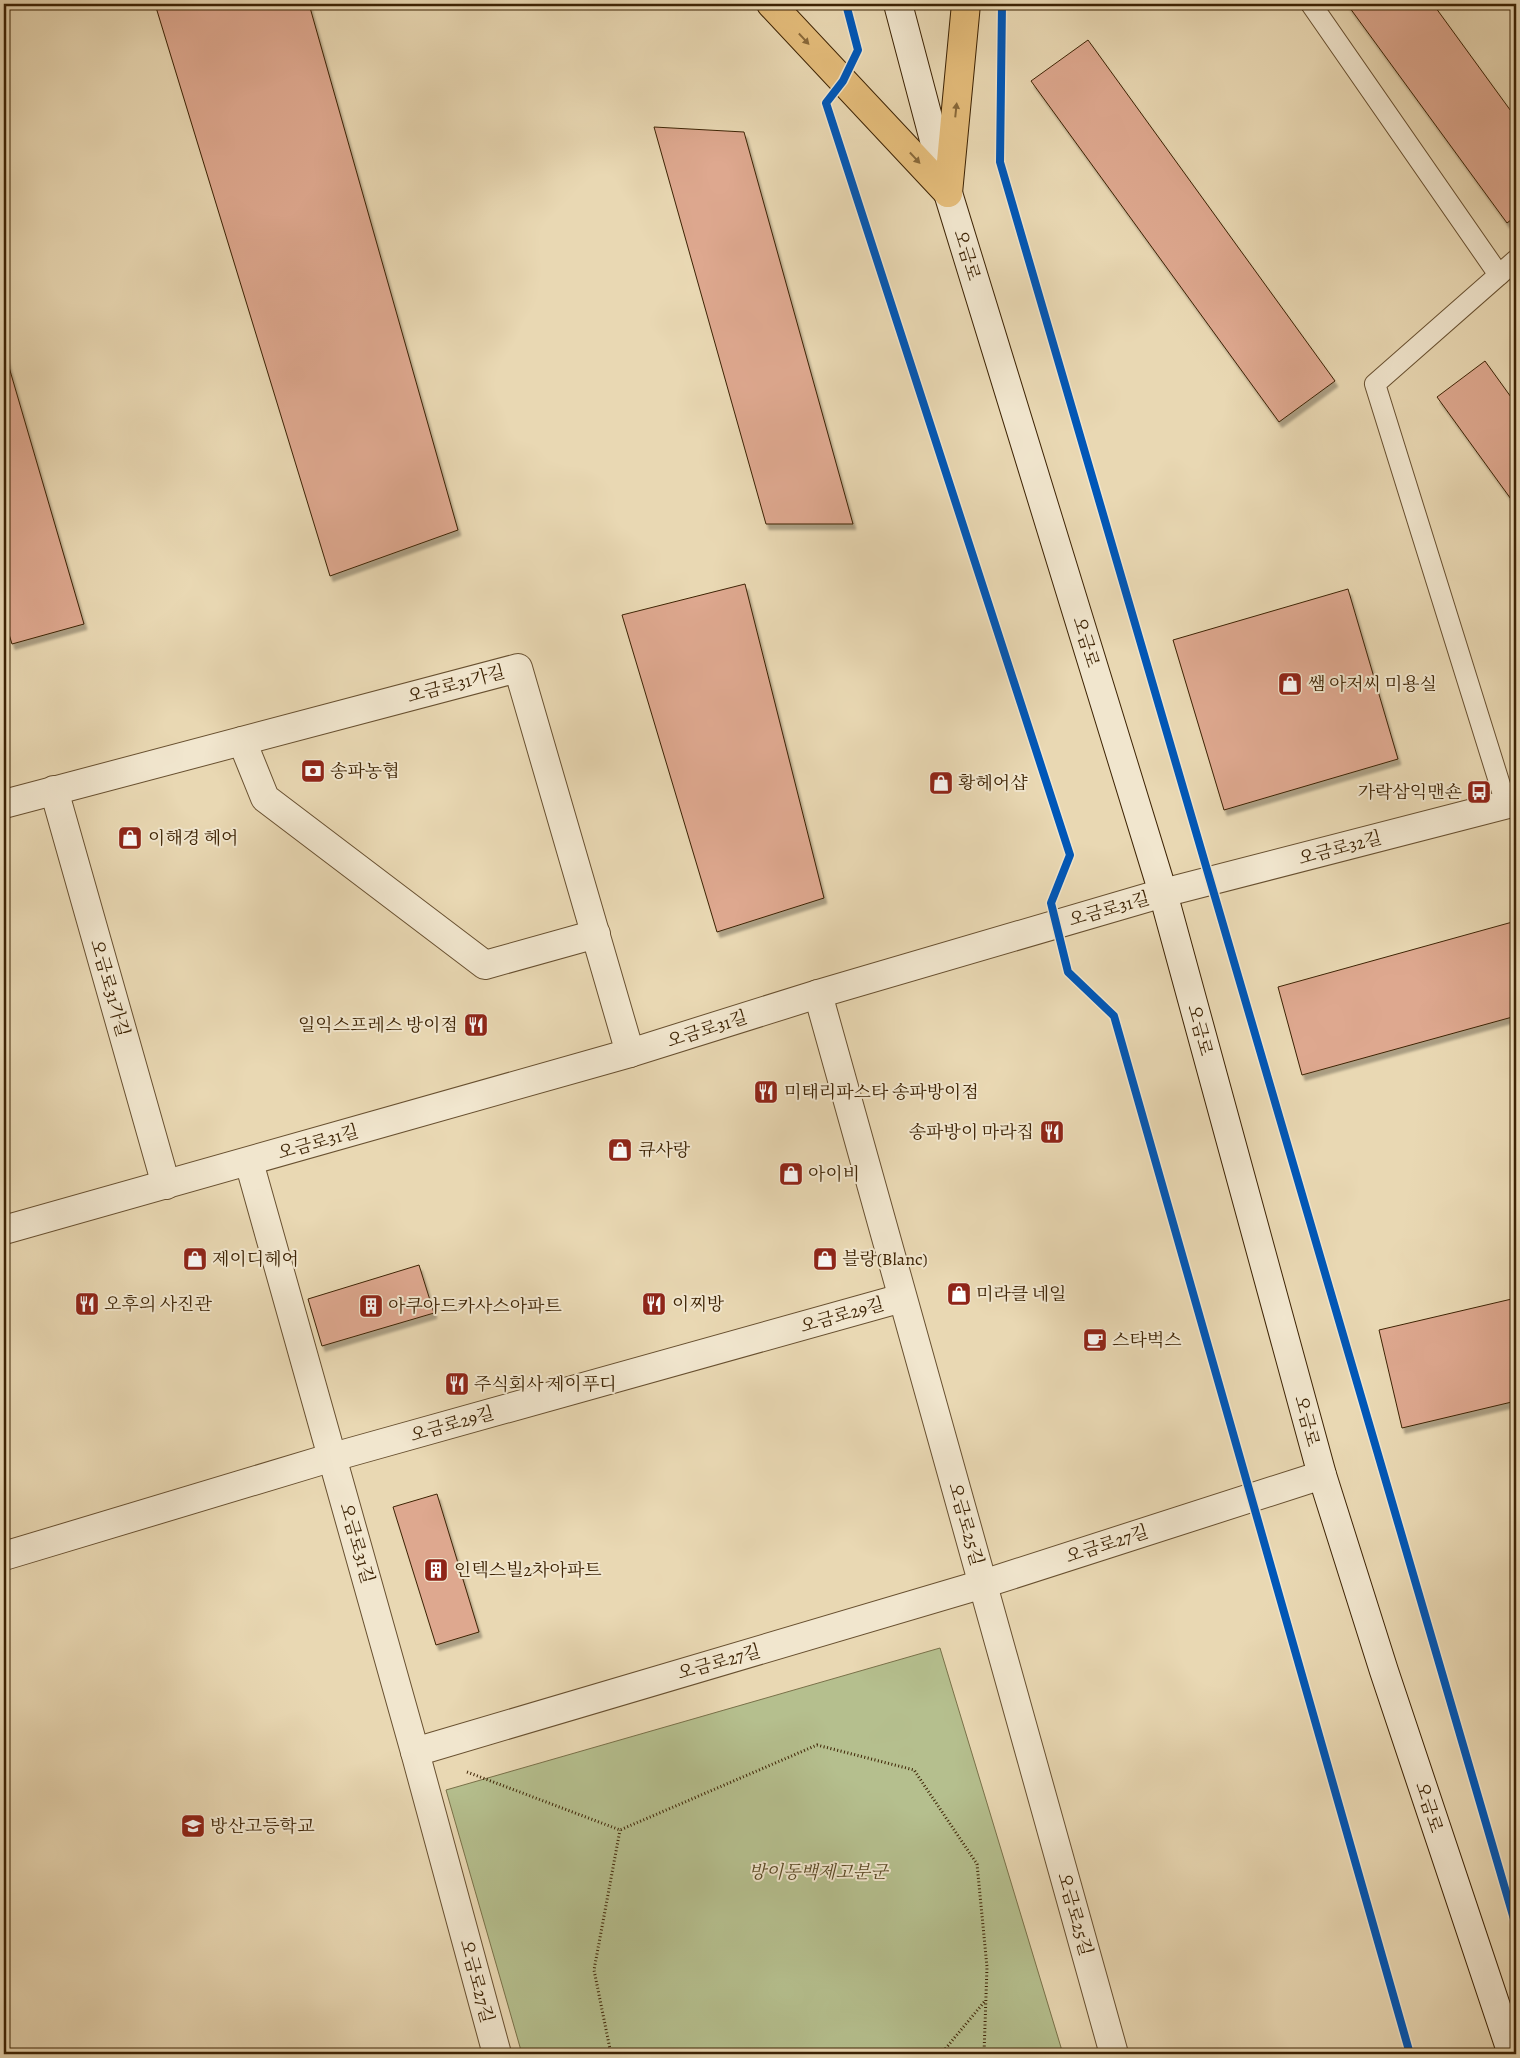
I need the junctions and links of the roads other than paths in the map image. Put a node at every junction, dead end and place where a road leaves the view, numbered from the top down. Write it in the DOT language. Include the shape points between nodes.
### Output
graph roads {
  1 [pos="771,4"];
  2 [pos="898,4"];
  3 [pos="966,4"];
  4 [pos="1311,4"];
  5 [pos="948,193"];
  6 [pos="1516,260"];
  7 [pos="1499,275"];
  8 [pos="242,741"];
  9 [pos="54,790"];
  10 [pos="1511,803"];
  11 [pos="4,804"];
  12 [pos="1163,893"];
  13 [pos="596,934"];
  14 [pos="818,994"];
  15 [pos="630,1053"];
  16 [pos="249,1162"];
  17 [pos="166,1185"];
  18 [pos="4,1230"];
  19 [pos="902,1298"];
  20 [pos="332,1457"];
  21 [pos="1322,1475"];
  22 [pos="4,1556"];
  23 [pos="983,1584"];
  24 [pos="415,1752"];
  25 [pos="497,2054"];
  26 [pos="1114,2054"];
  27 [pos="1512,2054"];
  1 -- 5 [label="main road, one-way"];
  2 -- 5 [label="street, 오금로"];
  5 -- 3 [label="main road, one-way"];
  4 -- 7 [label="lane"];
  5 -- 12 [label="street, 오금로"];
  6 -- 7 [label="lane"];
  7 -- 10 [label="lane" via="1375,384"];
  8 -- 9 [label="street, 오금로31가길"];
  8 -- 13 [label="street" via="265,798 485,965"];
  8 -- 13 [label="street, 오금로31가길" via="518,668"];
  9 -- 11 [label="street, 오금로31가길"];
  9 -- 17 [label="street, 오금로31가길"];
  10 -- 12 [label="street, 오금로32길"];
  12 -- 14 [label="street, 오금로31길"];
  12 -- 21 [label="street, 오금로"];
  13 -- 15 [label="street, 오금로31가길"];
  14 -- 15 [label="street, 오금로31길"];
  14 -- 19 [label="street, 오금로25길"];
  15 -- 16 [label="street, 오금로31길"];
  16 -- 17 [label="street, 오금로31길"];
  16 -- 20 [label="street, 오금로31길"];
  17 -- 18 [label="street, 오금로31길"];
  19 -- 20 [label="street, 오금로29길"];
  19 -- 23 [label="street, 오금로25길"];
  20 -- 22 [label="street, 오금로29길"];
  20 -- 24 [label="street, 오금로31길"];
  21 -- 23 [label="street, 오금로27길"];
  21 -- 27 [label="street, 오금로" via="1384,1672"];
  23 -- 24 [label="street, 오금로27길"];
  23 -- 26 [label="street, 오금로25길"];
  24 -- 25 [label="street, 오금로27길"];
}
